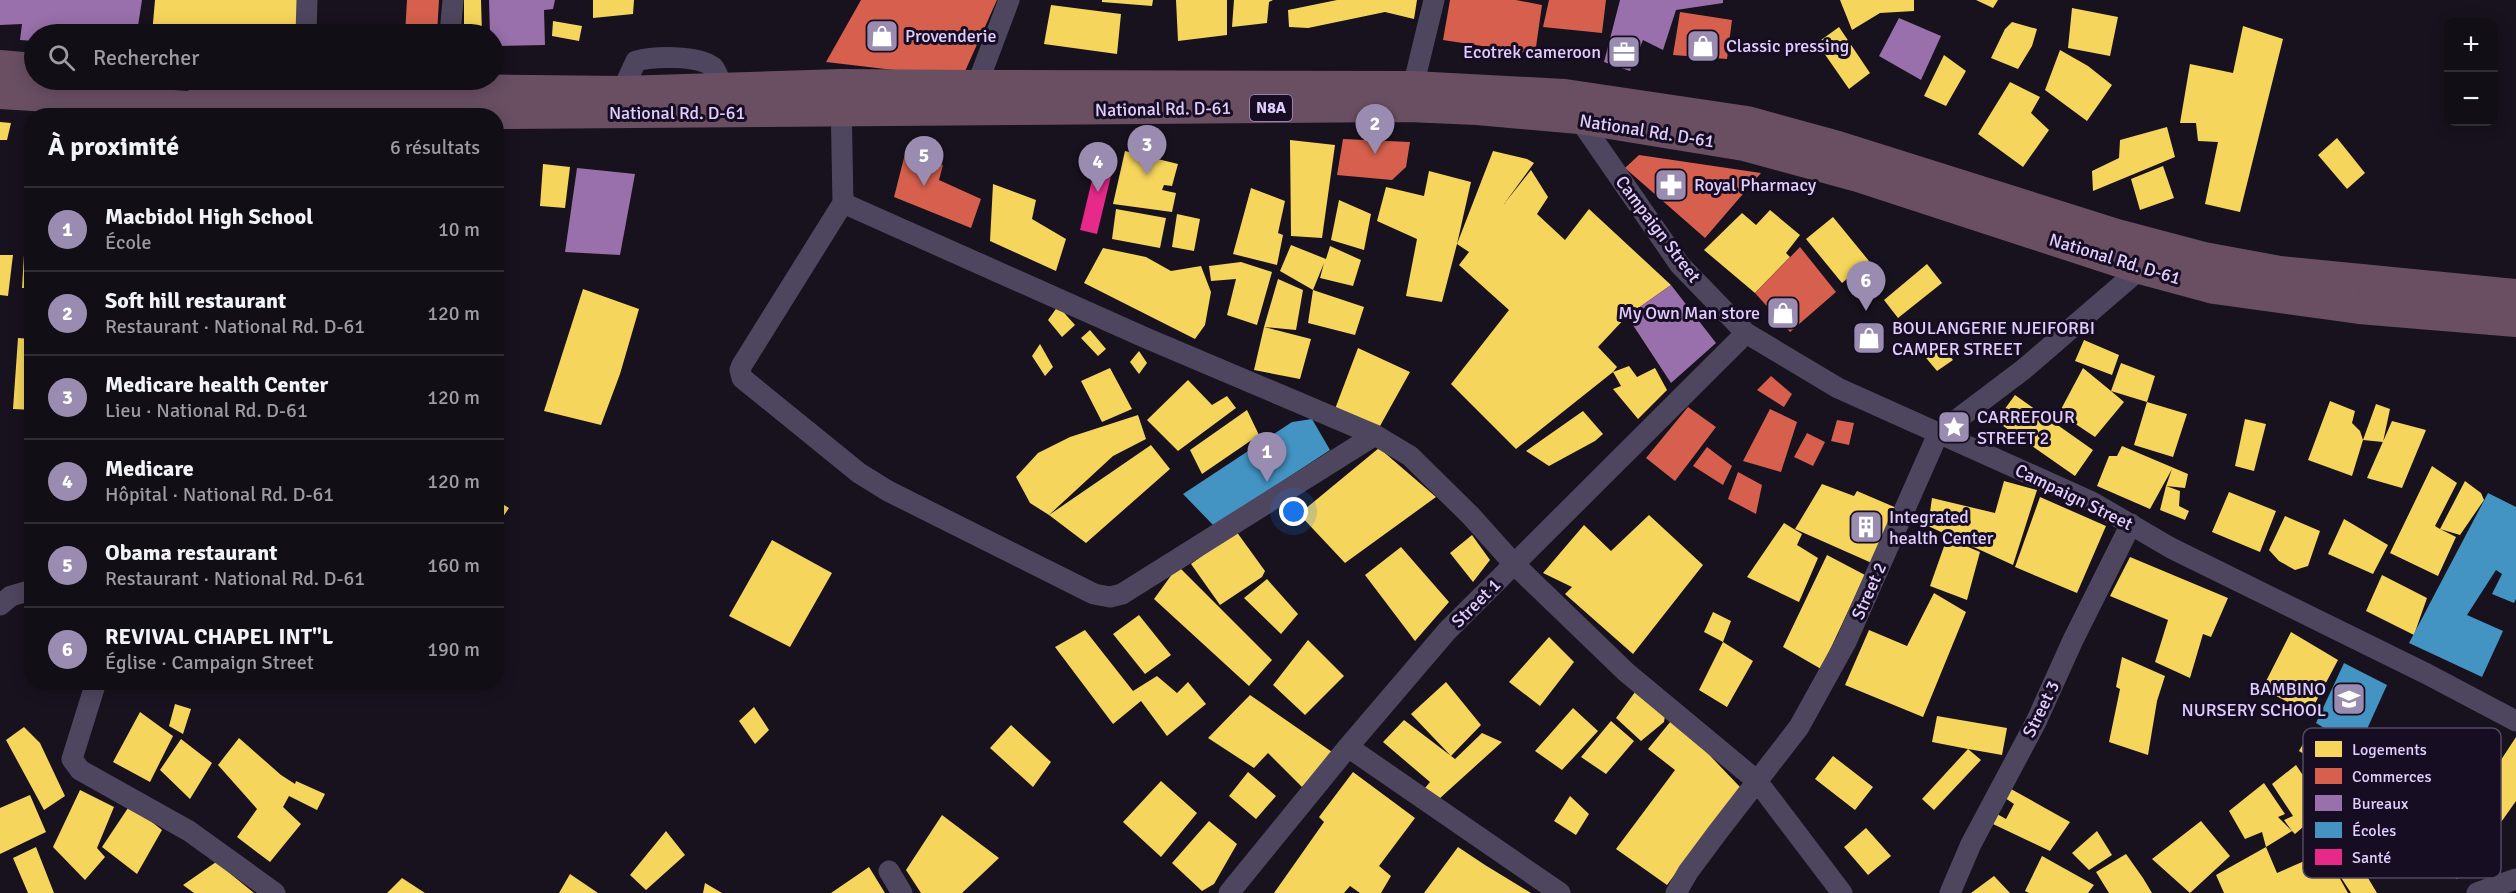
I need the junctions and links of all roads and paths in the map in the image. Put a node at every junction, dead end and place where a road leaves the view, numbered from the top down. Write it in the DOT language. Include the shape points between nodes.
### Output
graph roads {
  1 [pos="308,0"];
  2 [pos="453,0"];
  3 [pos="1009,0"];
  4 [pos="1434,0"];
  5 [pos="307,24"];
  6 [pos="451,24"];
  7 [pos="0,65"];
  8 [pos="24,67"];
  9 [pos="977,85"];
  10 [pos="504,86"];
  11 [pos="0,94"];
  12 [pos="1411,97"];
  13 [pos="841,99"];
  14 [pos="1572,107"];
  15 [pos="176,108"];
  16 [pos="504,111"];
  17 [pos="843,203"];
  18 [pos="2140,269"];
  19 [pos="2516,294"];
  20 [pos="2516,322"];
  21 [pos="1746,333"];
  22 [pos="1938,434"];
  23 [pos="1375,435"];
  24 [pos="2131,524"];
  25 [pos="1514,564"];
  26 [pos="24,592"];
  27 [pos="0,605"];
  28 [pos="94,690"];
  29 [pos="2516,721"];
  30 [pos="1348,747"];
  31 [pos="1757,781"];
  32 [pos="889,871"];
  33 [pos="2516,879"];
  34 [pos="275,893"];
  35 [pos="902,893"];
  36 [pos="1229,893"];
  37 [pos="1560,893"];
  38 [pos="1676,893"];
  39 [pos="1842,893"];
  40 [pos="1950,893"];
  41 [pos="2477,893"];
  1 -- 5 [label="street"];
  2 -- 6 [label="street"];
  3 -- 9 [label="street"];
  4 -- 12 [label="street"];
  7 -- 8 [label="highway"];
  9 -- 12 [label="highway, National Rd. D-61 / N8A"];
  9 -- 13 [label="highway, National Rd. D-61 / N8A"];
  10 -- 13 [label="highway, National Rd. D-61 / N8A" via="622,91 722,88"];
  11 -- 15 [label="highway, National Rd. D-61 / N8A"];
  12 -- 13 [label="highway, National Rd. D-61 / N8A"];
  12 -- 14 [label="highway, National Rd. D-61 / N8A"];
  13 -- 16 [label="highway, National Rd. D-61 / N8A"];
  13 -- 17 [label="street"];
  14 -- 18 [label="highway, National Rd. D-61 / N8A" via="1744,146 1858,177"];
  14 -- 19 [label="highway, National Rd. D-61 / N8A" via="1747,122 2204,257 2280,271"];
  14 -- 21 [label="street, Campaign Street" via="1680,265"];
  17 -- 23 [label="street" via="1146,339"];
  17 -- 23 [label="street" via="742,365 742,378 868,479 1095,594 1122,594"];
  18 -- 20 [label="highway, National Rd. D-61 / N8A" via="2214,289 2283,300"];
  18 -- 22 [label="street, Street 2" via="2024,369"];
  21 -- 22 [label="street, Campaign Street" via="1838,388"];
  21 -- 25 [label="street, Street 1"];
  22 -- 24 [label="street, Campaign Street" via="2092,502"];
  22 -- 31 [label="street, Street 2" via="1846,642 1799,727"];
  23 -- 25 [label="street" via="1410,456"];
  24 -- 29 [label="street, Campaign Street" via="2171,548"];
  24 -- 40 [label="street, Street 3"];
  25 -- 30 [label="street, Street 1" via="1447,631"];
  25 -- 31 [label="street" via="1626,672"];
  26 -- 27 [label="street"];
  28 -- 34 [label="street" via="72,759 80,770 189,831"];
  30 -- 36 [label="street, Street 1"];
  30 -- 37 [label="street"];
  31 -- 38 [label="street, Street 2"];
  31 -- 39 [label="street"];
  32 -- 35 [label="street"];
  33 -- 41 [label="street"];
}
